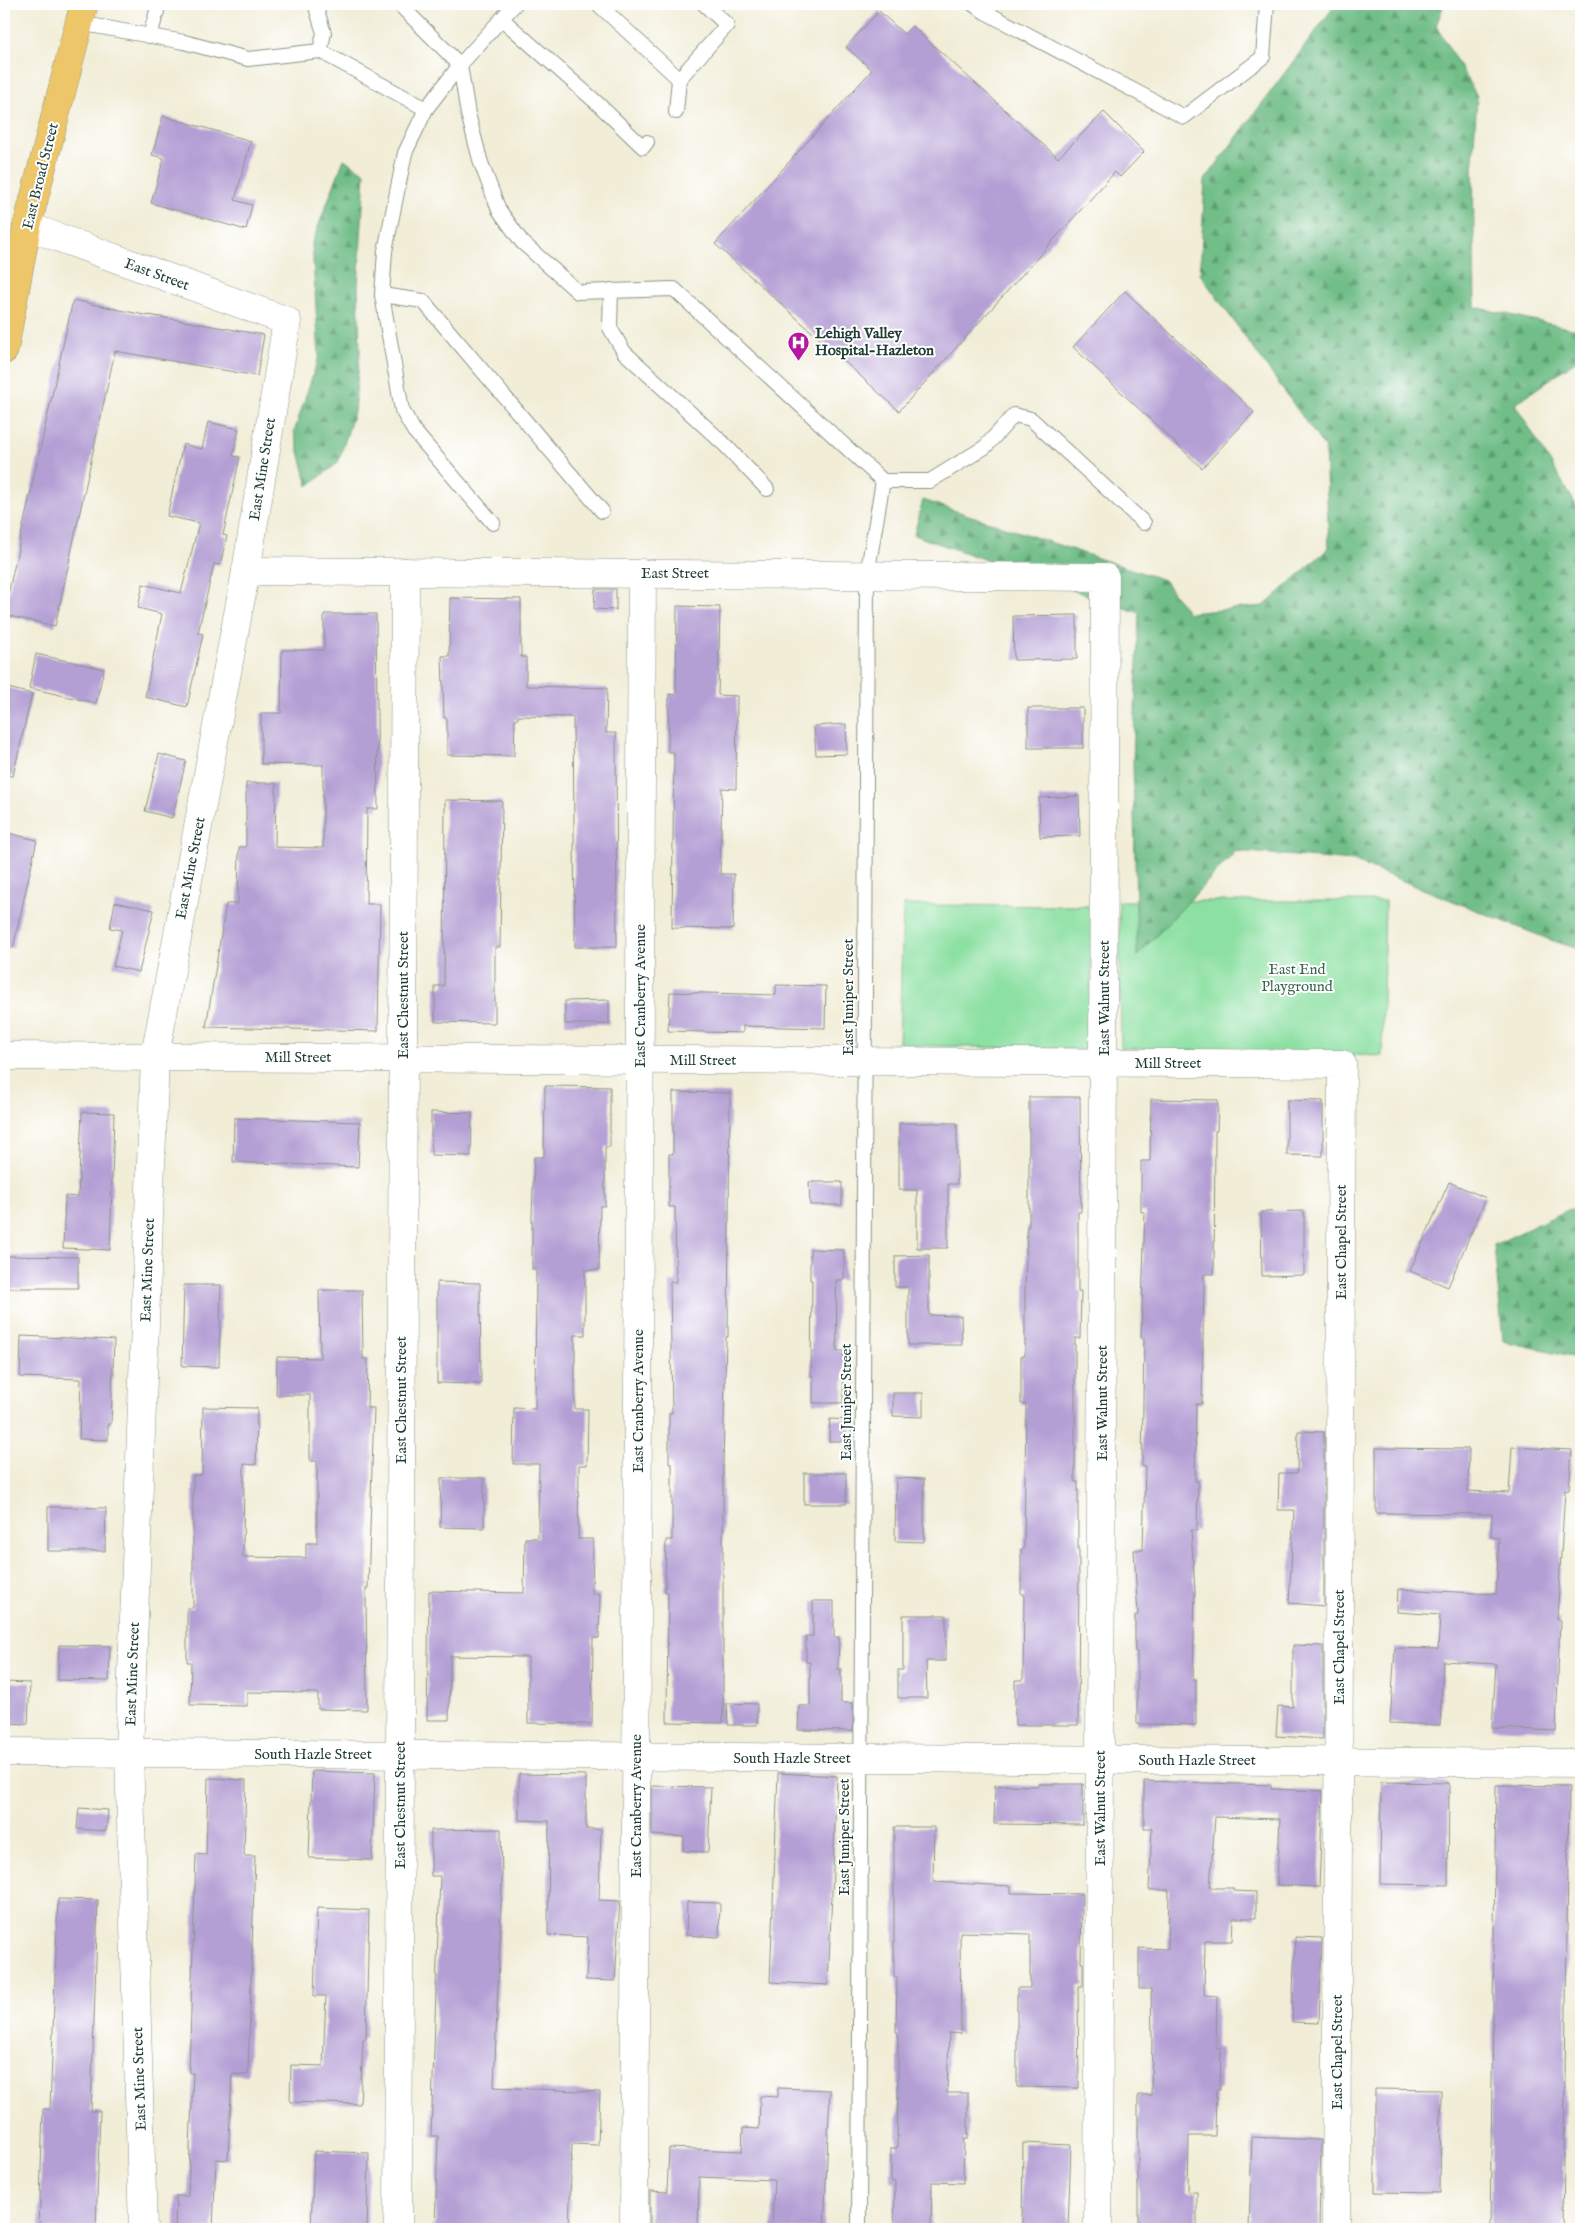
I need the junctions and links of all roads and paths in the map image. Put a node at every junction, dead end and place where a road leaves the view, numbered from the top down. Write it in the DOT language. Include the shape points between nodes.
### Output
graph roads {
  1 [pos="159,4"];
  2 [pos="315,4"];
  3 [pos="399,4"];
  4 [pos="515,4"];
  5 [pos="598,4"];
  6 [pos="704,4"];
  7 [pos="973,4"];
  8 [pos="1267,4"];
  9 [pos="82,13"];
  10 [pos="502,19"];
  11 [pos="150,36"];
  12 [pos="320,51"];
  13 [pos="460,66"];
  14 [pos="679,79"];
  15 [pos="426,109"];
  16 [pos="676,112"];
  17 [pos="647,142"];
  18 [pos="27,226"];
  19 [pos="11,275"];
  20 [pos="611,290"];
  21 [pos="382,295"];
  22 [pos="287,321"];
  23 [pos="4,350"];
  24 [pos="883,481"];
  25 [pos="767,488"];
  26 [pos="602,511"];
  27 [pos="493,523"];
  28 [pos="1144,523"];
  29 [pos="246,571"];
  30 [pos="405,572"];
  31 [pos="642,573"];
  32 [pos="866,575"];
  33 [pos="1106,577"];
  34 [pos="4,1056"];
  35 [pos="155,1056"];
  36 [pos="403,1058"];
  37 [pos="639,1059"];
  38 [pos="864,1061"];
  39 [pos="1103,1063"];
  40 [pos="1342,1064"];
  41 [pos="4,1752"];
  42 [pos="129,1753"];
  43 [pos="400,1755"];
  44 [pos="636,1757"];
  45 [pos="861,1758"];
  46 [pos="1100,1760"];
  47 [pos="1338,1761"];
  48 [pos="1581,1763"];
  49 [pos="143,2229"];
  50 [pos="398,2229"];
  51 [pos="634,2229"];
  52 [pos="859,2229"];
  53 [pos="1098,2229"];
  54 [pos="1336,2229"];
  1 -- 11 [label="lane"];
  2 -- 12 [label="lane" via="324,32"];
  3 -- 13 [label="lane"];
  4 -- 10 [label="lane"];
  5 -- 14 [label="lane"];
  6 -- 14 [label="lane" via="727,25"];
  7 -- 8 [label="lane" via="1184,117 1263,57"];
  9 -- 11 [label="lane"];
  9 -- 18 [label="highway, East Broad Street"];
  10 -- 13 [label="lane"];
  10 -- 17 [label="lane" via="643,147"];
  11 -- 12 [label="lane" via="248,59"];
  12 -- 15 [label="lane"];
  13 -- 15 [label="lane"];
  13 -- 20 [label="lane" via="481,163 499,210 522,242 578,292"];
  14 -- 16 [label="lane"];
  15 -- 21 [label="lane" via="405,153 400,174 385,251"];
  18 -- 19 [label="highway, East Broad Street"];
  18 -- 22 [label="street, East Street"];
  19 -- 23 [label="highway, East Broad Street"];
  20 -- 24 [label="lane" via="674,289"];
  20 -- 25 [label="lane" via="610,328 624,352"];
  21 -- 26 [label="lane" via="423,301"];
  21 -- 27 [label="lane" via="402,410 414,431"];
  22 -- 29 [label="street, East Mine Street"];
  24 -- 28 [label="lane" via="930,481 985,447 1014,415 1031,419"];
  24 -- 32 [label="lane, East Juniper Street"];
  29 -- 30 [label="street, East Street"];
  29 -- 35 [label="street, East Mine Street"];
  30 -- 31 [label="street, East Street"];
  30 -- 36 [label="street, East Chestnut Street"];
  31 -- 32 [label="street, East Street"];
  31 -- 37 [label="street, East Cranberry Avenue"];
  32 -- 33 [label="street, East Street"];
  32 -- 38 [label="lane, East Juniper Street"];
  33 -- 39 [label="street, East Walnut Street"];
  34 -- 35 [label="street, Mill Street"];
  35 -- 36 [label="street, Mill Street"];
  35 -- 42 [label="street, East Mine Street"];
  36 -- 37 [label="street, Mill Street"];
  36 -- 43 [label="street, East Chestnut Street"];
  37 -- 38 [label="street, Mill Street"];
  37 -- 44 [label="street, East Cranberry Avenue"];
  38 -- 39 [label="street, Mill Street"];
  38 -- 45 [label="lane, East Juniper Street"];
  39 -- 40 [label="street, Mill Street"];
  39 -- 46 [label="street, East Walnut Street"];
  40 -- 47 [label="street, East Chapel Street"];
  41 -- 42 [label="street, South Hazle Street"];
  42 -- 43 [label="street, South Hazle Street"];
  42 -- 49 [label="street, East Mine Street"];
  43 -- 44 [label="street, South Hazle Street"];
  43 -- 50 [label="street, East Chestnut Street"];
  44 -- 45 [label="street, South Hazle Street"];
  44 -- 51 [label="street, East Cranberry Avenue"];
  45 -- 46 [label="street, South Hazle Street"];
  45 -- 52 [label="lane, East Juniper Street"];
  46 -- 47 [label="street, South Hazle Street"];
  46 -- 53 [label="street, East Walnut Street"];
  47 -- 48 [label="street, South Hazle Street"];
  47 -- 54 [label="street, East Chapel Street"];
}
